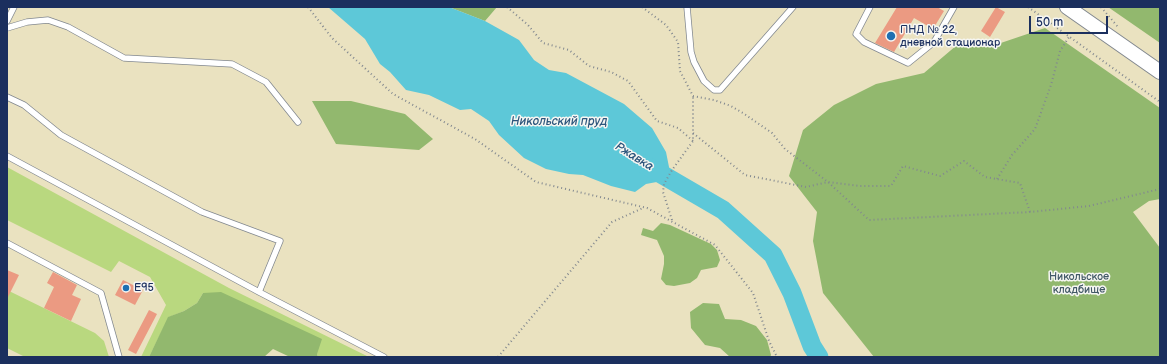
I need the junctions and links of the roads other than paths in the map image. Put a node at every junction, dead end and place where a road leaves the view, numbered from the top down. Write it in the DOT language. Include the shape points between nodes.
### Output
graph roads {
  1 [pos="14,7"];
  2 [pos="687,7"];
  3 [pos="793,7"];
  4 [pos="870,7"];
  5 [pos="954,7"];
  6 [pos="1066,7"];
  7 [pos="7,21"];
  8 [pos="7,28"];
  9 [pos="1160,72"];
  10 [pos="7,97"];
  11 [pos="298,122"];
  12 [pos="7,156"];
  13 [pos="7,243"];
  14 [pos="259,292"];
  15 [pos="119,357"];
  16 [pos="384,357"];
  1 -- 7 [label="lane"];
  2 -- 3 [label="lane" via="694,62 704,81 714,90 720,90"];
  4 -- 5 [label="lane" via="856,34 864,42 908,63 934,42"];
  6 -- 9 [label="street"];
  8 -- 11 [label="lane" via="27,22 48,20 68,27 124,58 232,64 266,82"];
  10 -- 14 [label="lane" via="24,105 60,135 202,212 280,241"];
  12 -- 14 [label="lane"];
  13 -- 15 [label="lane" via="101,293"];
  14 -- 16 [label="lane"];
}
